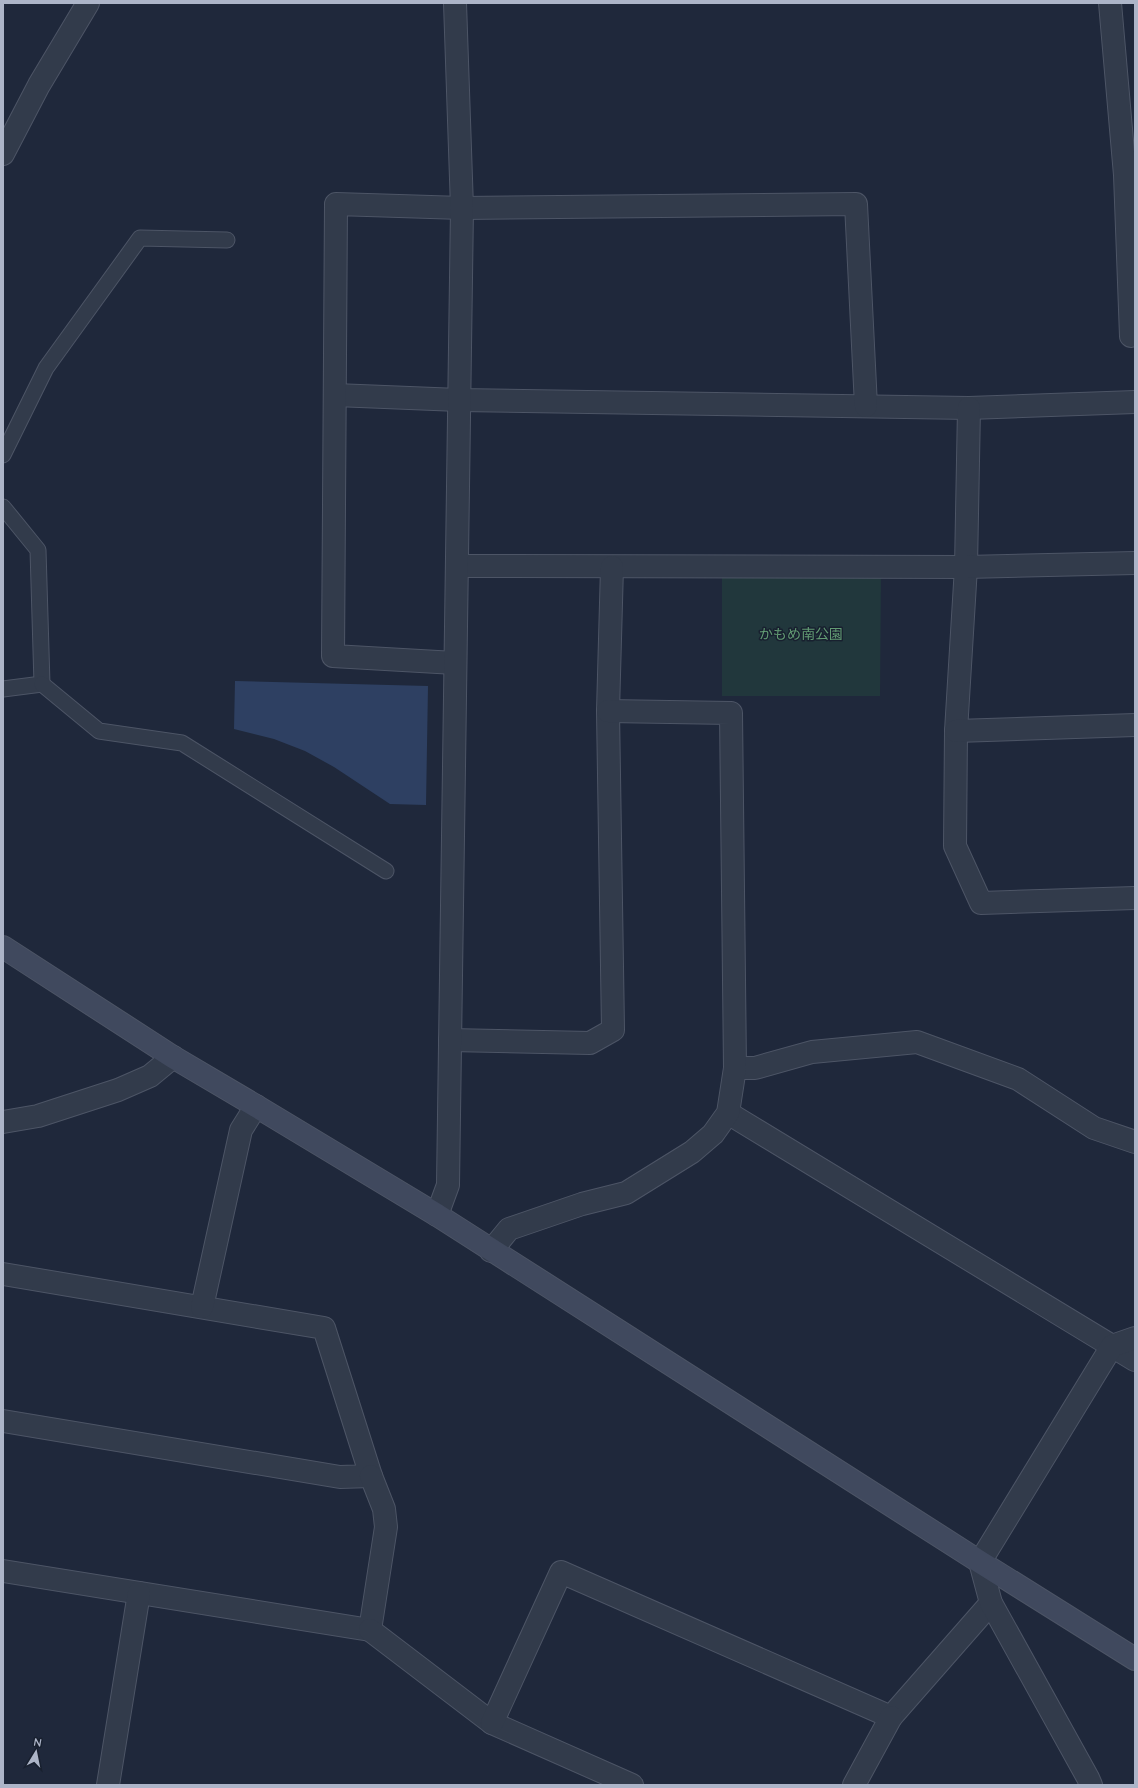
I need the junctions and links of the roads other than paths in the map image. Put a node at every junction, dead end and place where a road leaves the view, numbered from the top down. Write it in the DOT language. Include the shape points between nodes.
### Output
graph roads {
  1 [pos="88,3"];
  2 [pos="455,3"];
  3 [pos="1110,3"];
  4 [pos="3,154"];
  5 [pos="1130,175"];
  6 [pos="462,208"];
  7 [pos="227,240"];
  8 [pos="1132,336"];
  9 [pos="335,395"];
  10 [pos="460,400"];
  11 [pos="1135,402"];
  12 [pos="866,406"];
  13 [pos="969,408"];
  14 [pos="3,455"];
  15 [pos="3,507"];
  16 [pos="1135,563"];
  17 [pos="458,566"];
  18 [pos="612,567"];
  19 [pos="966,567"];
  20 [pos="455,663"];
  21 [pos="42,684"];
  22 [pos="3,689"];
  23 [pos="608,711"];
  24 [pos="1135,725"];
  25 [pos="956,731"];
  26 [pos="386,871"];
  27 [pos="1135,898"];
  28 [pos="3,947"];
  29 [pos="450,1040"];
  30 [pos="172,1057"];
  31 [pos="735,1068"];
  32 [pos="256,1106"];
  33 [pos="728,1113"];
  34 [pos="3,1122"];
  35 [pos="1135,1142"];
  36 [pos="437,1216"];
  37 [pos="491,1251"];
  38 [pos="3,1274"];
  39 [pos="202,1306"];
  40 [pos="1135,1338"];
  41 [pos="1112,1346"];
  42 [pos="1135,1360"];
  43 [pos="3,1421"];
  44 [pos="371,1476"];
  45 [pos="980,1562"];
  46 [pos="3,1571"];
  47 [pos="139,1593"];
  48 [pos="991,1603"];
  49 [pos="370,1630"];
  50 [pos="1135,1659"];
  51 [pos="891,1717"];
  52 [pos="492,1723"];
  53 [pos="108,1785"];
  54 [pos="632,1785"];
  55 [pos="854,1785"];
  56 [pos="1091,1785"];
  1 -- 4 [label="street" via="39,85"];
  2 -- 6 [label="street"];
  3 -- 5 [label="street"];
  5 -- 8 [label="street"];
  6 -- 9 [label="street" via="336,204"];
  6 -- 10 [label="street"];
  6 -- 12 [label="street" via="856,204"];
  7 -- 14 [label="lane" via="140,238 46,368"];
  9 -- 10 [label="street"];
  9 -- 20 [label="street" via="333,656"];
  10 -- 12 [label="street"];
  10 -- 17 [label="street"];
  11 -- 13 [label="street"];
  12 -- 13 [label="street"];
  13 -- 19 [label="street"];
  15 -- 21 [label="lane" via="38,550"];
  16 -- 19 [label="street"];
  17 -- 18 [label="street"];
  17 -- 20 [label="street"];
  18 -- 19 [label="street"];
  18 -- 23 [label="street"];
  19 -- 25 [label="street"];
  20 -- 29 [label="street"];
  21 -- 22 [label="lane"];
  21 -- 26 [label="lane" via="99,731 182,743"];
  23 -- 29 [label="street" via="613,1030 590,1043"];
  23 -- 31 [label="street" via="731,713"];
  24 -- 25 [label="street"];
  25 -- 27 [label="street" via="955,846 981,903"];
  28 -- 30 [label="street"];
  29 -- 36 [label="street" via="448,1185"];
  30 -- 32 [label="street"];
  30 -- 34 [label="street" via="150,1076 118,1090 38,1116"];
  31 -- 33 [label="street"];
  31 -- 35 [label="street" via="755,1068 812,1052 917,1042 1018,1079 1094,1128"];
  32 -- 36 [label="street"];
  32 -- 39 [label="street" via="241,1130"];
  33 -- 37 [label="street" via="713,1134 692,1152 626,1193 582,1204 509,1229"];
  33 -- 41 [label="street"];
  36 -- 37 [label="street"];
  37 -- 45 [label="street"];
  38 -- 39 [label="street"];
  39 -- 44 [label="street" via="324,1328"];
  40 -- 41 [label="street"];
  41 -- 42 [label="street"];
  41 -- 45 [label="street"];
  43 -- 44 [label="street" via="340,1477"];
  44 -- 49 [label="street" via="384,1509 386,1527"];
  45 -- 48 [label="street"];
  45 -- 50 [label="street"];
  46 -- 47 [label="street"];
  47 -- 49 [label="street"];
  47 -- 53 [label="street"];
  48 -- 51 [label="street"];
  48 -- 56 [label="street"];
  49 -- 52 [label="street"];
  51 -- 52 [label="street" via="561,1572"];
  51 -- 55 [label="street"];
  52 -- 54 [label="street"];
}
